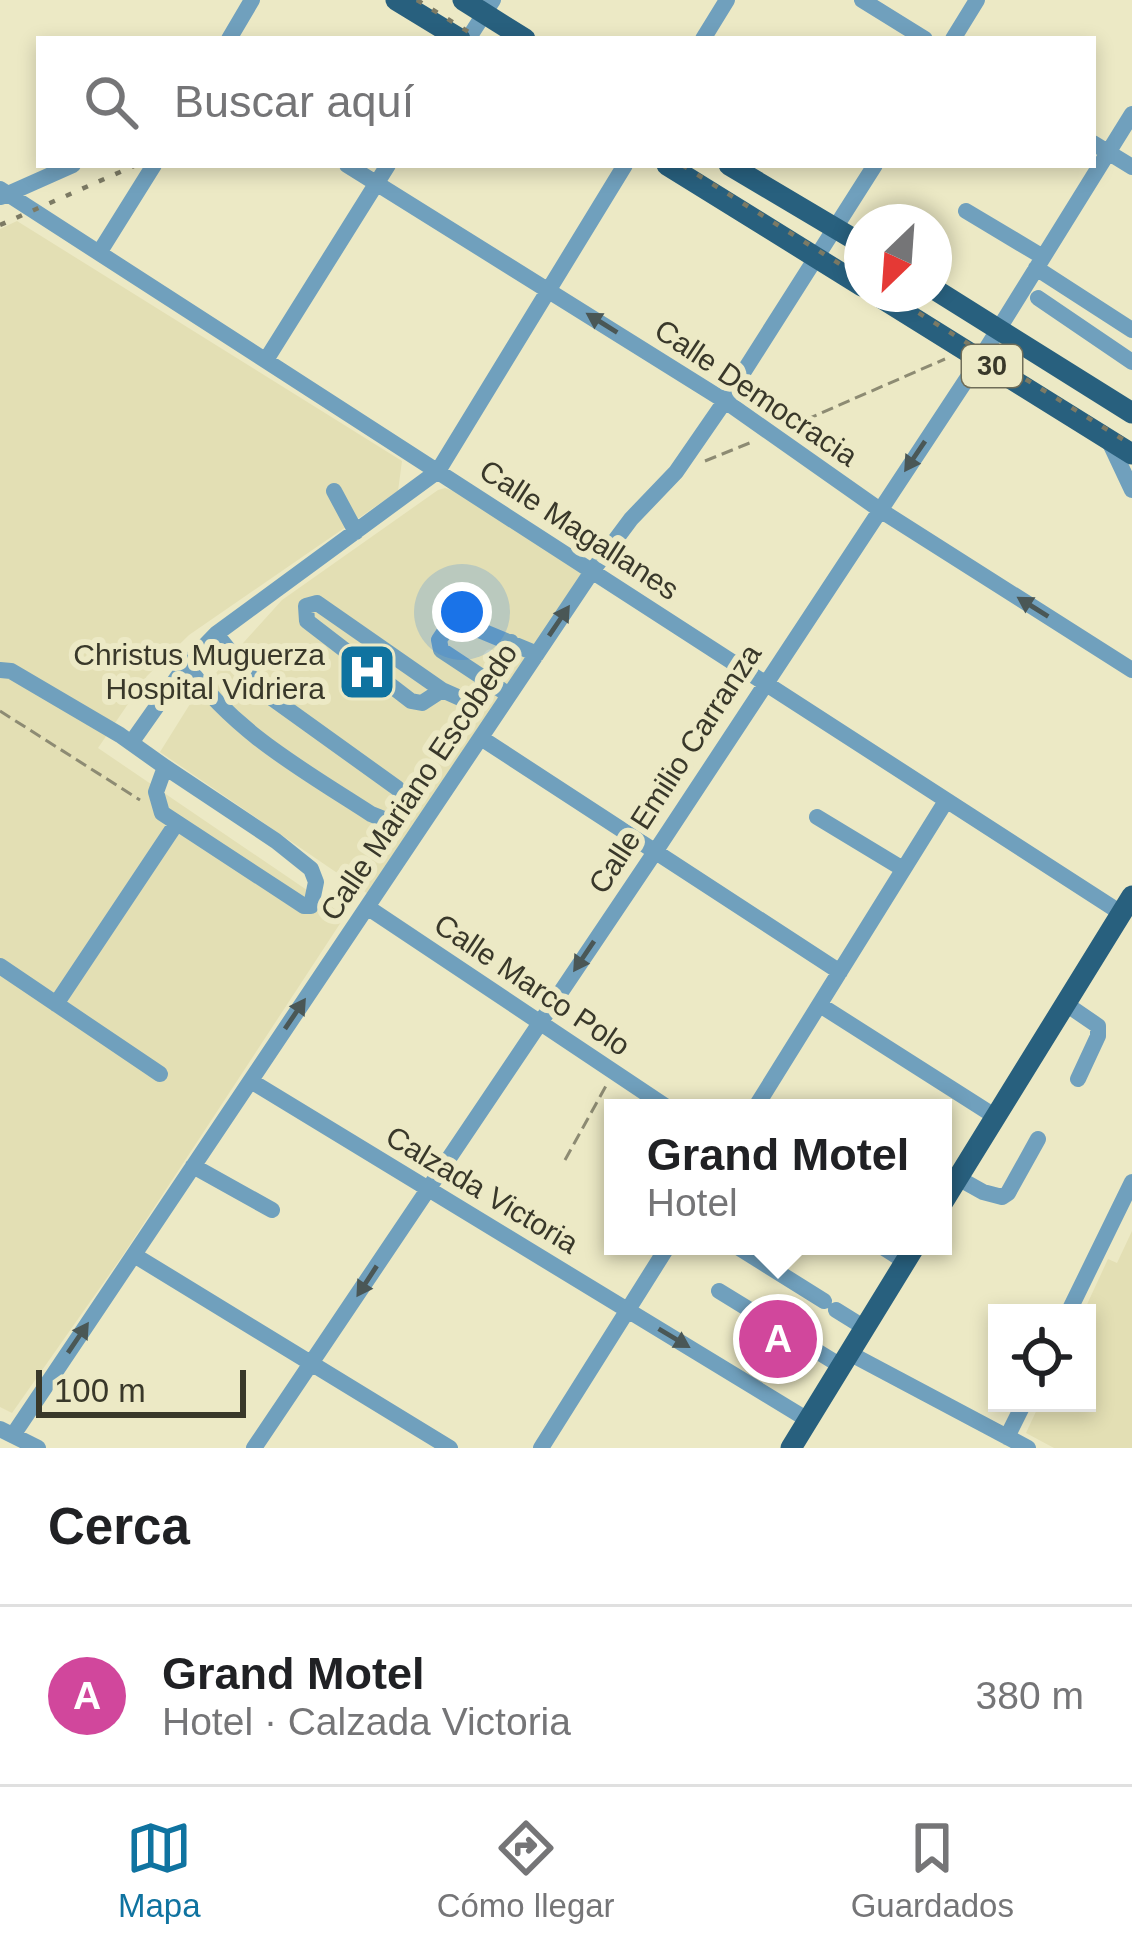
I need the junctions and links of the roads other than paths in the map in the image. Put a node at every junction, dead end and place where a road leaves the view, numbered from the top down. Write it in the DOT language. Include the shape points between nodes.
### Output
graph roads {
  1 [pos="252,0"];
  2 [pos="396,0"];
  3 [pos="464,0"];
  4 [pos="727,0"];
  5 [pos="862,0"];
  6 [pos="976,0"];
  7 [pos="489,7"];
  8 [pos="231,36"];
  9 [pos="459,36"];
  10 [pos="466,36"];
  11 [pos="522,36"];
  12 [pos="705,36"];
  13 [pos="921,36"];
  14 [pos="954,36"];
  15 [pos="1132,114"];
  16 [pos="1101,148"];
  17 [pos="1132,167"];
  18 [pos="65,168"];
  19 [pos="152,168"];
  20 [pos="351,168"];
  21 [pos="386,168"];
  22 [pos="623,168"];
  23 [pos="672,168"];
  24 [pos="734,168"];
  25 [pos="873,168"];
  26 [pos="1090,168"];
  27 [pos="376,184"];
  28 [pos="2,193"];
  29 [pos="967,211"];
  30 [pos="836,228"];
  31 [pos="844,233"];
  32 [pos="100,253"];
  33 [pos="816,257"];
  34 [pos="1040,262"];
  35 [pos="844,275"];
  36 [pos="548,288"];
  37 [pos="1038,298"];
  38 [pos="952,300"];
  39 [pos="901,312"];
  40 [pos="998,329"];
  41 [pos="1132,329"];
  42 [pos="266,360"];
  43 [pos="1132,362"];
  44 [pos="977,364"];
  45 [pos="725,401"];
  46 [pos="1132,412"];
  47 [pos="1108,438"];
  48 [pos="1132,454"];
  49 [pos="438,471"];
  50 [pos="1132,490"];
  51 [pos="334,491"];
  52 [pos="880,510"];
  53 [pos="356,532"];
  54 [pos="593,570"];
  55 [pos="216,634"];
  56 [pos="511,642"];
  57 [pos="537,654"];
  58 [pos="185,665"];
  59 [pos="0,670"];
  60 [pos="1132,670"];
  61 [pos="485,681"];
  62 [pos="764,683"];
  63 [pos="442,690"];
  64 [pos="509,695"];
  65 [pos="481,738"];
  66 [pos="131,742"];
  67 [pos="165,767"];
  68 [pos="946,800"];
  69 [pos="817,817"];
  70 [pos="169,819"];
  71 [pos="655,852"];
  72 [pos="903,869"];
  73 [pos="1127,904"];
  74 [pos="367,907"];
  75 [pos="0,965"];
  76 [pos="840,973"];
  77 [pos="56,1004"];
  78 [pos="1066,1004"];
  79 [pos="820,1005"];
  80 [pos="538,1023"];
  81 [pos="160,1074"];
  82 [pos="1078,1078"];
  83 [pos="251,1081"];
  84 [pos="654,1099"];
  85 [pos="761,1099"];
  86 [pos="996,1118"];
  87 [pos="1038,1139"];
  88 [pos="193,1166"];
  89 [pos="958,1178"];
  90 [pos="1132,1182"];
  91 [pos="952,1188"];
  92 [pos="428,1189"];
  93 [pos="272,1210"];
  94 [pos="134,1255"];
  95 [pos="662,1255"];
  96 [pos="750,1255"];
  97 [pos="909,1255"];
  98 [pos="719,1291"];
  99 [pos="1072,1304"];
  100 [pos="628,1310"];
  101 [pos="865,1328"];
  102 [pos="845,1359"];
  103 [pos="312,1365"];
  104 [pos="1020,1412"];
  105 [pos="808,1420"];
  106 [pos="7,1432"];
  107 [pos="1007,1437"];
  108 [pos="38,1448"];
  109 [pos="254,1448"];
  110 [pos="450,1448"];
  111 [pos="541,1448"];
  112 [pos="790,1448"];
  113 [pos="1028,1448"];
  1 -- 8 [label="street"];
  2 -- 9 [label="main road"];
  3 -- 7 [label="main road"];
  4 -- 12 [label="street"];
  5 -- 13 [label="street"];
  6 -- 14 [label="street"];
  7 -- 10 [label="street"];
  7 -- 11 [label="main road"];
  15 -- 16 [label="street, Calle Emilio Carranza"];
  16 -- 17 [label="street"];
  18 -- 28 [label="street"];
  19 -- 32 [label="street"];
  20 -- 27 [label="street, Calle Democracia"];
  21 -- 27 [label="street"];
  22 -- 36 [label="street"];
  23 -- 33 [label="main road"];
  24 -- 30 [label="main road"];
  25 -- 30 [label="street, Calle Mariano Escobedo"];
  26 -- 34 [label="street, Calle Emilio Carranza"];
  27 -- 36 [label="street, Calle Democracia"];
  27 -- 42 [label="street"];
  28 -- 32 [label="street, Calle Magallanes"];
  29 -- 34 [label="street"];
  30 -- 31 [label="main road"];
  30 -- 33 [label="street, Calle Mariano Escobedo"];
  32 -- 42 [label="street, Calle Magallanes"];
  33 -- 35 [label="main road"];
  33 -- 45 [label="street, Calle Mariano Escobedo"];
  34 -- 40 [label="street, Calle Emilio Carranza"];
  34 -- 41 [label="street"];
  45 -- 36 [label="street, Calle Democracia, one-way"];
  36 -- 49 [label="street"];
  37 -- 43 [label="street"];
  38 -- 40 [label="main road, 30"];
  39 -- 44 [label="main road, 30"];
  40 -- 44 [label="street, Calle Emilio Carranza"];
  40 -- 46 [label="main road, 30"];
  42 -- 49 [label="street, Calle Magallanes"];
  44 -- 47 [label="main road, 30"];
  44 -- 52 [label="street, Calle Emilio Carranza, one-way"];
  45 -- 52 [label="street, Calle Democracia"];
  45 -- 54 [label="street, Calle Mariano Escobedo"];
  47 -- 48 [label="main road, 30"];
  47 -- 50 [label="street"];
  49 -- 53 [label="street"];
  49 -- 54 [label="street, Calle Magallanes"];
  51 -- 53 [label="street"];
  60 -- 52 [label="street, Calle Democracia, one-way"];
  52 -- 62 [label="street, Calle Emilio Carranza"];
  53 -- 55 [label="street"];
  57 -- 54 [label="street, Calle Mariano Escobedo, one-way"];
  54 -- 62 [label="street, Calle Magallanes"];
  55 -- 58 [label="street"];
  55 -- 58 [label="street" via="262,691 401,793 390,818 371,814 249,734"];
  56 -- 57 [label="street"];
  56 -- 61 [label="street"];
  56 -- 61 [label="street" via="451,622 441,650"];
  57 -- 64 [label="street, Calle Mariano Escobedo"];
  58 -- 66 [label="street"];
  59 -- 66 [label="street"];
  61 -- 63 [label="street" via="465,698"];
  61 -- 64 [label="street"];
  62 -- 68 [label="street, Calle Magallanes"];
  62 -- 71 [label="street, Calle Emilio Carranza"];
  63 -- 63 [label="street" via="316,603 306,606 307,621 412,701"];
  64 -- 65 [label="street, Calle Mariano Escobedo"];
  65 -- 71 [label="street"];
  65 -- 74 [label="street, Calle Mariano Escobedo"];
  66 -- 67 [label="street"];
  67 -- 70 [label="street" via="155,792"];
  67 -- 70 [label="street" via="311,869 313,904 304,906"];
  68 -- 72 [label="street"];
  68 -- 73 [label="street, Calle Magallanes"];
  69 -- 72 [label="street"];
  70 -- 77 [label="street"];
  71 -- 76 [label="street"];
  71 -- 80 [label="street, Calle Emilio Carranza, one-way"];
  72 -- 76 [label="street"];
  73 -- 78 [label="main road"];
  74 -- 80 [label="street, Calle Marco Polo"];
  83 -- 74 [label="street, Calle Mariano Escobedo, one-way"];
  75 -- 77 [label="street"];
  76 -- 79 [label="street"];
  77 -- 81 [label="street"];
  78 -- 82 [label="street" via="1098,1026"];
  78 -- 86 [label="main road"];
  79 -- 85 [label="street"];
  79 -- 86 [label="street"];
  80 -- 84 [label="street, Calle Marco Polo"];
  80 -- 92 [label="street, Calle Emilio Carranza"];
  83 -- 88 [label="street, Calle Mariano Escobedo"];
  83 -- 92 [label="street, Calzada Victoria"];
  86 -- 89 [label="main road"];
  87 -- 89 [label="street" via="1002,1197"];
  88 -- 93 [label="street"];
  88 -- 94 [label="street, Calle Mariano Escobedo"];
  89 -- 91 [label="main road"];
  90 -- 99 [label="street"];
  92 -- 100 [label="street, Calzada Victoria"];
  92 -- 103 [label="street, Calle Emilio Carranza, one-way"];
  94 -- 103 [label="street"];
  106 -- 94 [label="street, Calle Mariano Escobedo, one-way"];
  95 -- 100 [label="street"];
  96 -- 101 [label="street"];
  97 -- 101 [label="main road"];
  98 -- 102 [label="street"];
  100 -- 105 [label="street, Calzada Victoria, one-way"];
  100 -- 111 [label="street"];
  101 -- 102 [label="main road"];
  102 -- 105 [label="main road"];
  102 -- 107 [label="street"];
  103 -- 109 [label="street, Calle Emilio Carranza"];
  103 -- 110 [label="street"];
  104 -- 107 [label="street"];
  105 -- 112 [label="main road"];
  106 -- 108 [label="street"];
  107 -- 113 [label="street"];
}
